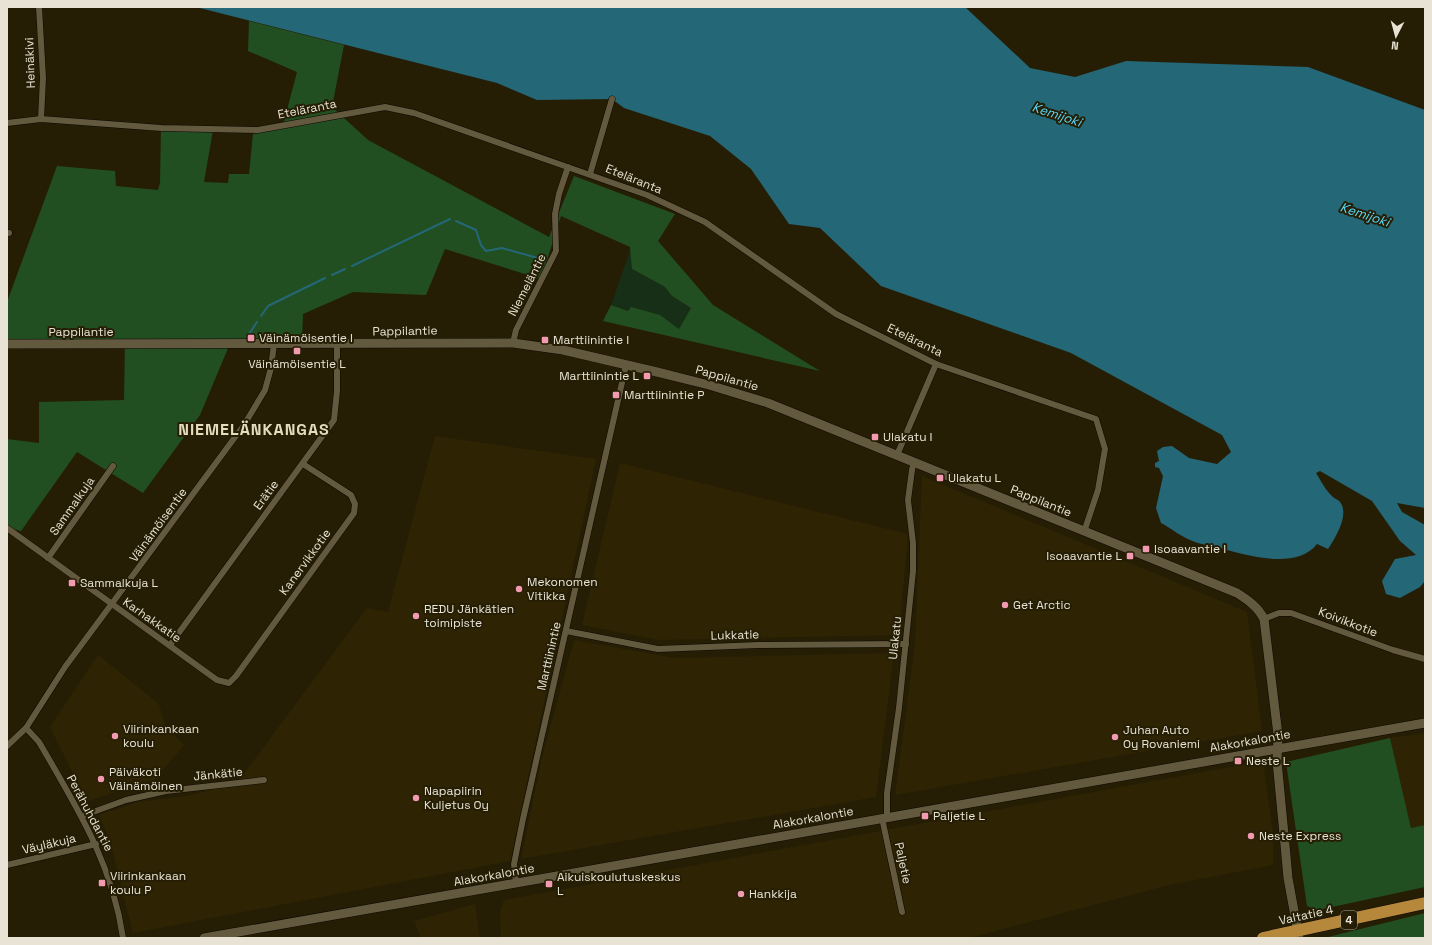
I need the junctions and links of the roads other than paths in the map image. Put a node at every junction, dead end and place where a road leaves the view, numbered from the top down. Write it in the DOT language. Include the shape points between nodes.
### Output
graph roads {
  1 [pos="39,7"];
  2 [pos="612,99"];
  3 [pos="41,119"];
  4 [pos="7,123"];
  5 [pos="568,167"];
  6 [pos="590,174"];
  7 [pos="513,343"];
  8 [pos="7,344"];
  9 [pos="274,344"];
  10 [pos="337,344"];
  11 [pos="936,364"];
  12 [pos="626,365"];
  13 [pos="897,455"];
  14 [pos="914,462"];
  15 [pos="303,464"];
  16 [pos="113,466"];
  17 [pos="7,528"];
  18 [pos="1084,532"];
  19 [pos="48,558"];
  20 [pos="113,605"];
  21 [pos="1264,619"];
  22 [pos="566,632"];
  23 [pos="906,644"];
  24 [pos="170,645"];
  25 [pos="1425,659"];
  26 [pos="229,683"];
  27 [pos="1425,722"];
  28 [pos="26,728"];
  29 [pos="7,746"];
  30 [pos="1276,749"];
  31 [pos="264,780"];
  32 [pos="82,816"];
  33 [pos="885,818"];
  34 [pos="96,844"];
  35 [pos="7,864"];
  36 [pos="516,883"];
  37 [pos="1425,902"];
  38 [pos="902,912"];
  39 [pos="1299,935"];
  40 [pos="123,938"];
  41 [pos="204,938"];
  42 [pos="1263,938"];
  1 -- 3 [label="street, Heinäkivi" via="43,78"];
  2 -- 6 [label="street"];
  3 -- 4 [label="street, Eteläranta"];
  3 -- 5 [label="street, Eteläranta" via="161,128 258,130 385,107 414,112"];
  5 -- 6 [label="street, Eteläranta"];
  5 -- 7 [label="street, Niemeläntie" via="555,214 556,251 516,330"];
  6 -- 11 [label="street, Eteläranta" via="647,195 705,222 836,314"];
  7 -- 10 [label="street, Pappilantie"];
  7 -- 12 [label="street, Pappilantie" via="563,350"];
  8 -- 9 [label="street, Pappilantie"];
  9 -- 10 [label="street, Pappilantie"];
  9 -- 20 [label="street, Väinämöisentie" via="265,390 244,426"];
  10 -- 15 [label="street, Erätie" via="334,420"];
  11 -- 13 [label="street"];
  11 -- 18 [label="street, Eteläranta" via="1096,419 1105,449 1098,490"];
  12 -- 13 [label="street, Pappilantie" via="709,384 755,398"];
  12 -- 22 [label="street, Marttiinintie"];
  13 -- 14 [label="street, Pappilantie"];
  14 -- 18 [label="street, Pappilantie"];
  14 -- 23 [label="street, Ulakatu" via="908,500 914,571"];
  15 -- 24 [label="street, Erätie"];
  15 -- 26 [label="street, Kanervikkotie" via="351,495 355,504 354,513"];
  16 -- 19 [label="street, Sammalkuja"];
  17 -- 19 [label="street, Karhakkatie"];
  18 -- 21 [label="street, Pappilantie" via="1237,593 1250,602"];
  19 -- 20 [label="street, Karhakkatie"];
  20 -- 24 [label="street, Karhakkatie"];
  20 -- 28 [label="street, Väinämöisentie" via="65,667"];
  21 -- 25 [label="street, Koivikkotie" via="1279,613 1298,615"];
  21 -- 30 [label="street" via="1278,735"];
  22 -- 23 [label="street, Lukkatie" via="658,649"];
  22 -- 36 [label="street, Marttiinintie" via="514,864"];
  23 -- 33 [label="street, Ulakatu"];
  24 -- 26 [label="street, Karhakkatie" via="217,680"];
  27 -- 30 [label="street, Alakorkalontie"];
  28 -- 29 [label="street, Väinämöisentie"];
  28 -- 32 [label="street, Perähuhdantie" via="38,742"];
  30 -- 33 [label="street, Alakorkalontie"];
  30 -- 39 [label="street" via="1288,878"];
  31 -- 32 [label="street, Jänkätie" via="166,791 126,800"];
  32 -- 34 [label="street, Perähuhdantie"];
  33 -- 36 [label="street, Alakorkalontie"];
  33 -- 38 [label="street, Paljetie"];
  34 -- 35 [label="street, Väyläkuja"];
  34 -- 40 [label="street, Perähuhdantie" via="117,903"];
  36 -- 41 [label="street, Alakorkalontie"];
  37 -- 39 [label="highway, Valtatie 4 / 4"];
  39 -- 42 [label="highway, Valtatie 4 / 4"];
}
